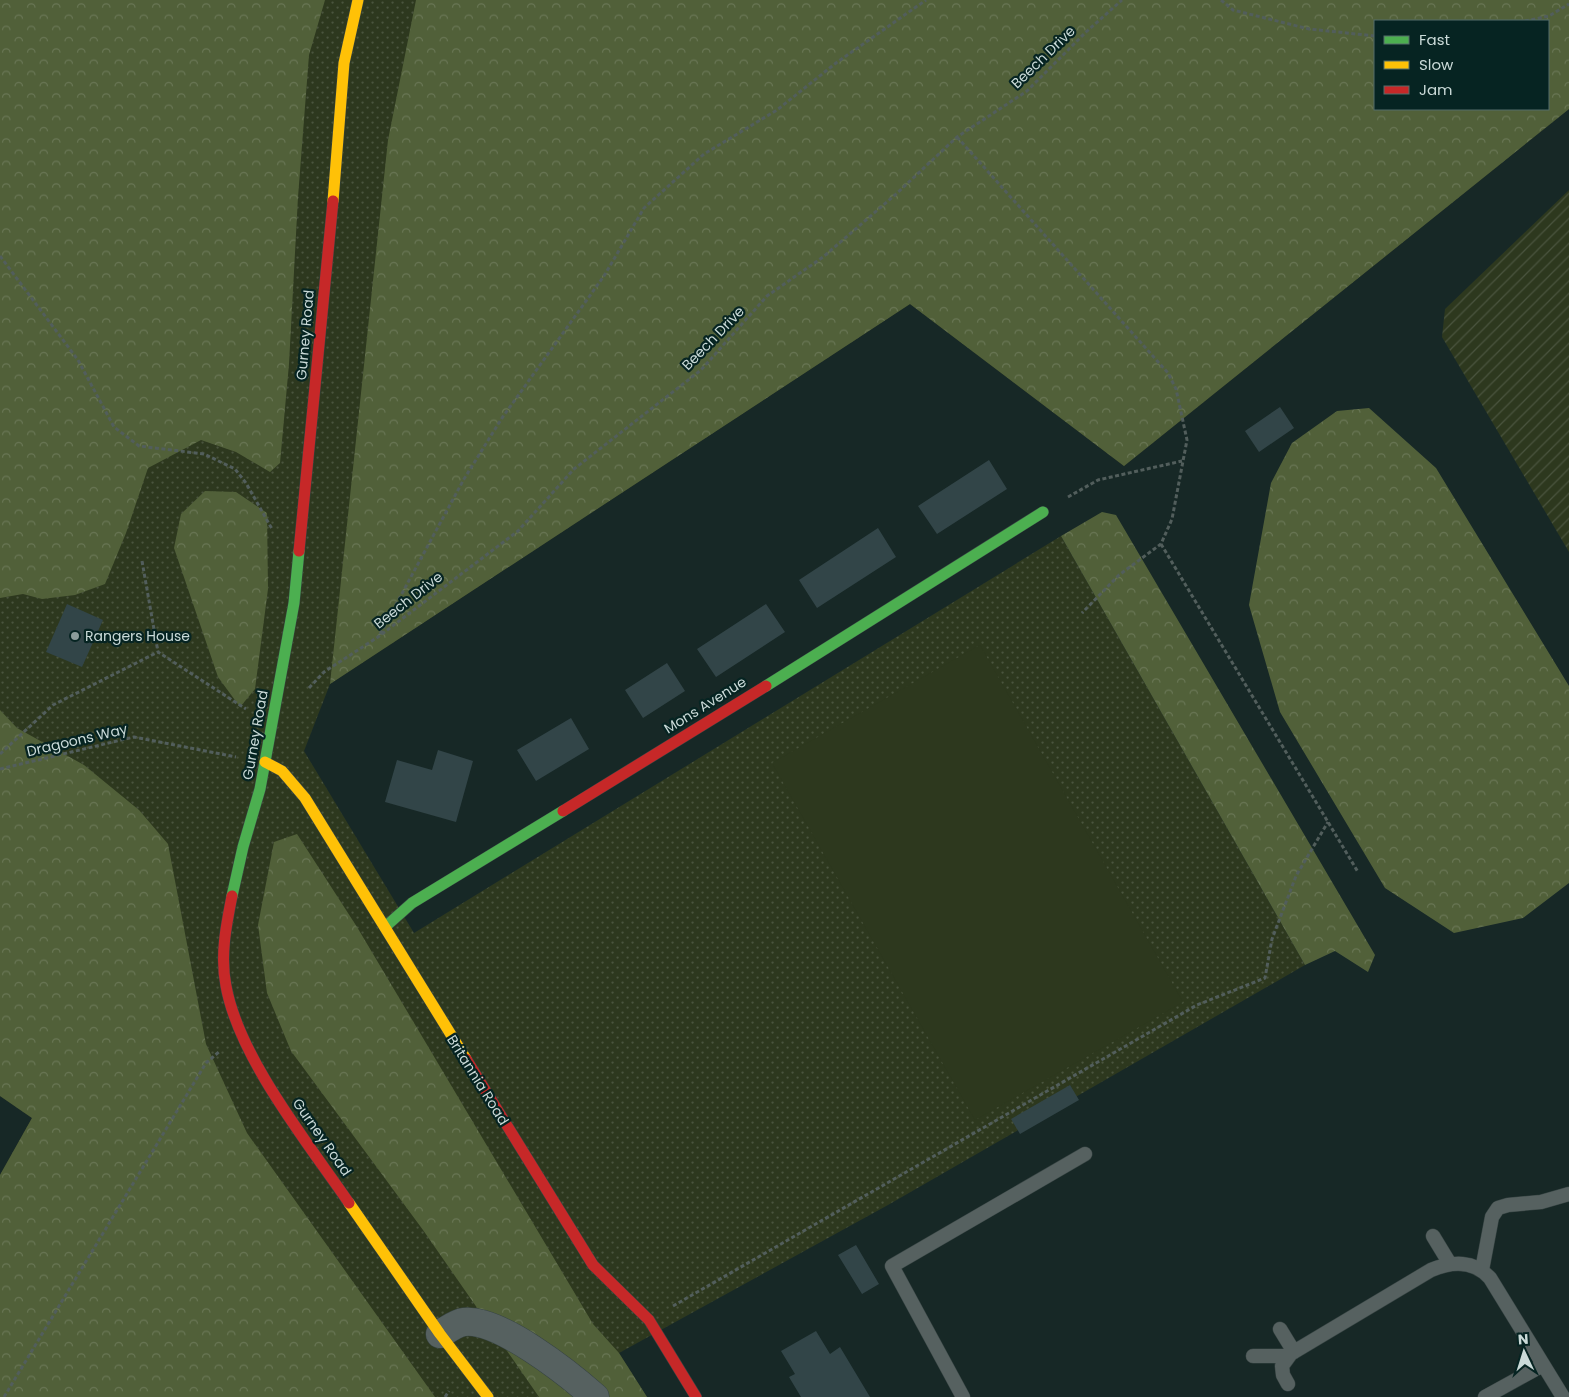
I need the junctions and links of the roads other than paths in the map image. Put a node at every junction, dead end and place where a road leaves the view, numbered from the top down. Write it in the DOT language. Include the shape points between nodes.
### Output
graph roads {
  1 [pos="358,0"];
  2 [pos="1044,512"];
  3 [pos="265,762"];
  4 [pos="385,927"];
  5 [pos="1085,1154"];
  6 [pos="1569,1194"];
  7 [pos="1433,1236"];
  8 [pos="1450,1264"];
  9 [pos="1482,1270"];
  10 [pos="1280,1329"];
  11 [pos="440,1334"];
  12 [pos="1292,1353"];
  13 [pos="1253,1356"];
  14 [pos="1544,1365"];
  15 [pos="1288,1384"];
  16 [pos="488,1397"];
  17 [pos="595,1397"];
  18 [pos="696,1397"];
  19 [pos="964,1397"];
  20 [pos="1485,1397"];
  21 [pos="1563,1397"];
  1 -- 3 [label="street, Gurney Road" via="344,63 294,603"];
  2 -- 4 [label="street, Mons Avenue" via="412,903"];
  3 -- 4 [label="street, Britannia Road" via="275,763 285,773 323,825"];
  3 -- 11 [label="street, Gurney Road" via="234,886 223,953 226,987 241,1032 269,1086"];
  4 -- 18 [label="street, Britannia Road" via="593,1265 649,1320"];
  5 -- 19 [label="lane" via="892,1266"];
  6 -- 9 [label="lane" via="1498,1208 1492,1217"];
  7 -- 8 [label="lane"];
  8 -- 9 [label="lane" via="1467,1264"];
  8 -- 12 [label="lane" via="1426,1273"];
  9 -- 14 [label="lane"];
  10 -- 12 [label="lane"];
  11 -- 16 [label="street, Gurney Road"];
  11 -- 17 [label="street" via="461,1322 473,1322 511,1336 562,1368"];
  12 -- 13 [label="lane" via="1277,1358"];
  12 -- 15 [label="lane" via="1282,1366"];
  14 -- 20 [label="lane"];
  14 -- 21 [label="lane"];
}
